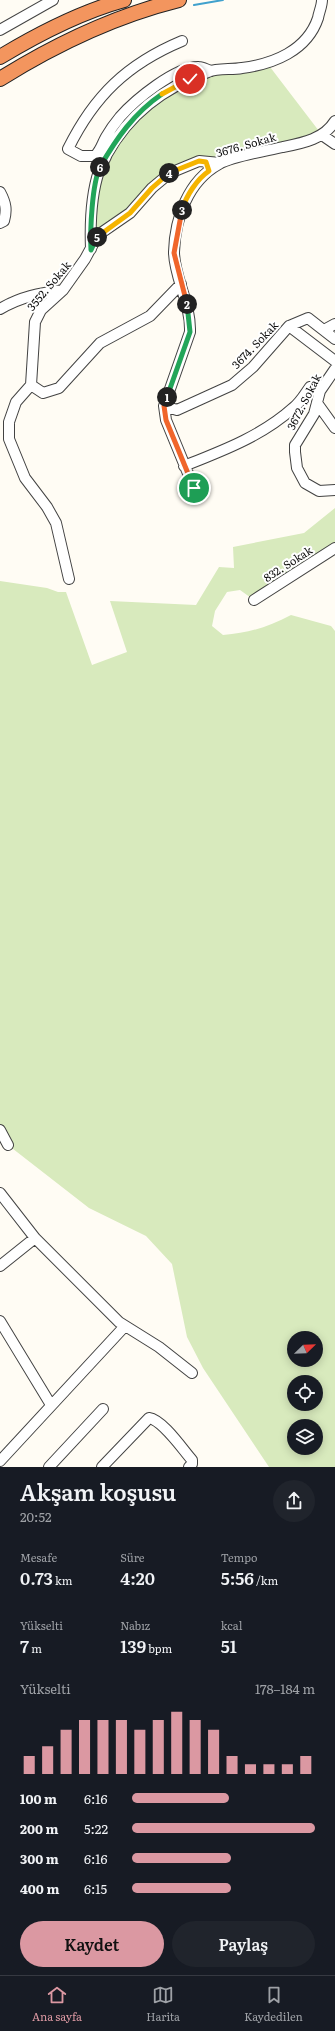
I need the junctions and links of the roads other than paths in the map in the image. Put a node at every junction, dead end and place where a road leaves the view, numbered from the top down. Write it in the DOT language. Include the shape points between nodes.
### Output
graph roads {
  1 [pos="124,0"];
  2 [pos="179,0"];
  3 [pos="322,0"];
  4 [pos="45,2"];
  5 [pos="0,30"];
  6 [pos="182,41"];
  7 [pos="0,57"];
  8 [pos="211,71"];
  9 [pos="0,79"];
  10 [pos="335,121"];
  11 [pos="322,135"];
  12 [pos="335,144"];
  13 [pos="207,166"];
  14 [pos="0,192"];
  15 [pos="0,223"];
  16 [pos="91,250"];
  17 [pos="181,284"];
  18 [pos="64,290"];
  19 [pos="0,309"];
  20 [pos="335,324"];
  21 [pos="290,326"];
  22 [pos="324,330"];
  23 [pos="335,339"];
  24 [pos="335,361"];
  25 [pos="335,369"];
  26 [pos="31,384"];
  27 [pos="310,387"];
  28 [pos="317,403"];
  29 [pos="164,406"];
  30 [pos="335,428"];
  31 [pos="188,465"];
  32 [pos="194,488"];
  33 [pos="335,490"];
  34 [pos="335,548"];
  35 [pos="69,579"];
  36 [pos="254,600"];
  37 [pos="0,1130"];
  38 [pos="8,1145"];
  39 [pos="0,1193"];
  40 [pos="35,1238"];
  41 [pos="0,1266"];
  42 [pos="0,1320"];
  43 [pos="125,1326"];
  44 [pos="192,1373"];
  45 [pos="51,1405"];
  46 [pos="103,1409"];
  47 [pos="0,1461"];
  48 [pos="49,1467"];
  49 [pos="102,1467"];
  50 [pos="189,1467"];
  1 -- 7 [label="highway" via="52,28"];
  2 -- 9 [label="highway" via="93,29 56,46"];
  3 -- 8 [label="street" via="314,28 302,45 267,62"];
  4 -- 5 [label="street"];
  6 -- 8 [label="street" via="147,58 118,80 84,119 68,149 81,156 95,156 120,117 141,96 163,81 190,68 200,66"];
  8 -- 16 [label="street" via="160,95 134,116 113,144 99,170 92,211"];
  10 -- 11 [label="street, 3676. Sokak"];
  11 -- 12 [label="street"];
  11 -- 13 [label="street, 3676. Sokak" via="298,144"];
  13 -- 16 [label="street, 3552. Sokak" via="199,161 170,173 152,188 130,213 98,235"];
  13 -- 17 [label="street, 3676. Sokak" via="185,199 179,222 174,253"];
  14 -- 15 [label="street" via="7,212 4,221"];
  16 -- 18 [label="street, 3552. Sokak"];
  17 -- 26 [label="street" via="150,316 100,343 59,388 43,393"];
  17 -- 29 [label="street, 3676. Sokak" via="190,332"];
  18 -- 19 [label="street" via="16,300"];
  18 -- 26 [label="street, 3552. Sokak" via="42,310 35,322"];
  20 -- 22 [label="street"];
  21 -- 22 [label="street" via="308,318"];
  21 -- 24 [label="street, 3674. Sokak"];
  21 -- 29 [label="street, 3674. Sokak" via="253,367 232,385 177,410"];
  22 -- 23 [label="street"];
  25 -- 28 [label="street, 3672. Sokak" via="320,391"];
  26 -- 35 [label="street" via="16,402 9,422 9,439 26,478 56,523"];
  27 -- 31 [label="street" via="294,408 269,426 233,446"];
  28 -- 30 [label="street"];
  28 -- 33 [label="street, 3672. Sokak" via="314,414 295,445 297,468 305,483 312,489"];
  29 -- 31 [label="street" via="166,420"];
  31 -- 32 [label="street"];
  34 -- 36 [label="street, 832. Sokak"];
  37 -- 38 [label="street"];
  39 -- 40 [label="street"];
  40 -- 41 [label="street"];
  40 -- 43 [label="street" via="84,1289"];
  42 -- 45 [label="street"];
  43 -- 44 [label="street" via="159,1347"];
  43 -- 45 [label="street"];
  45 -- 47 [label="street"];
  46 -- 48 [label="street"];
  49 -- 50 [label="street" via="150,1418 168,1431 192,1460"];
}
